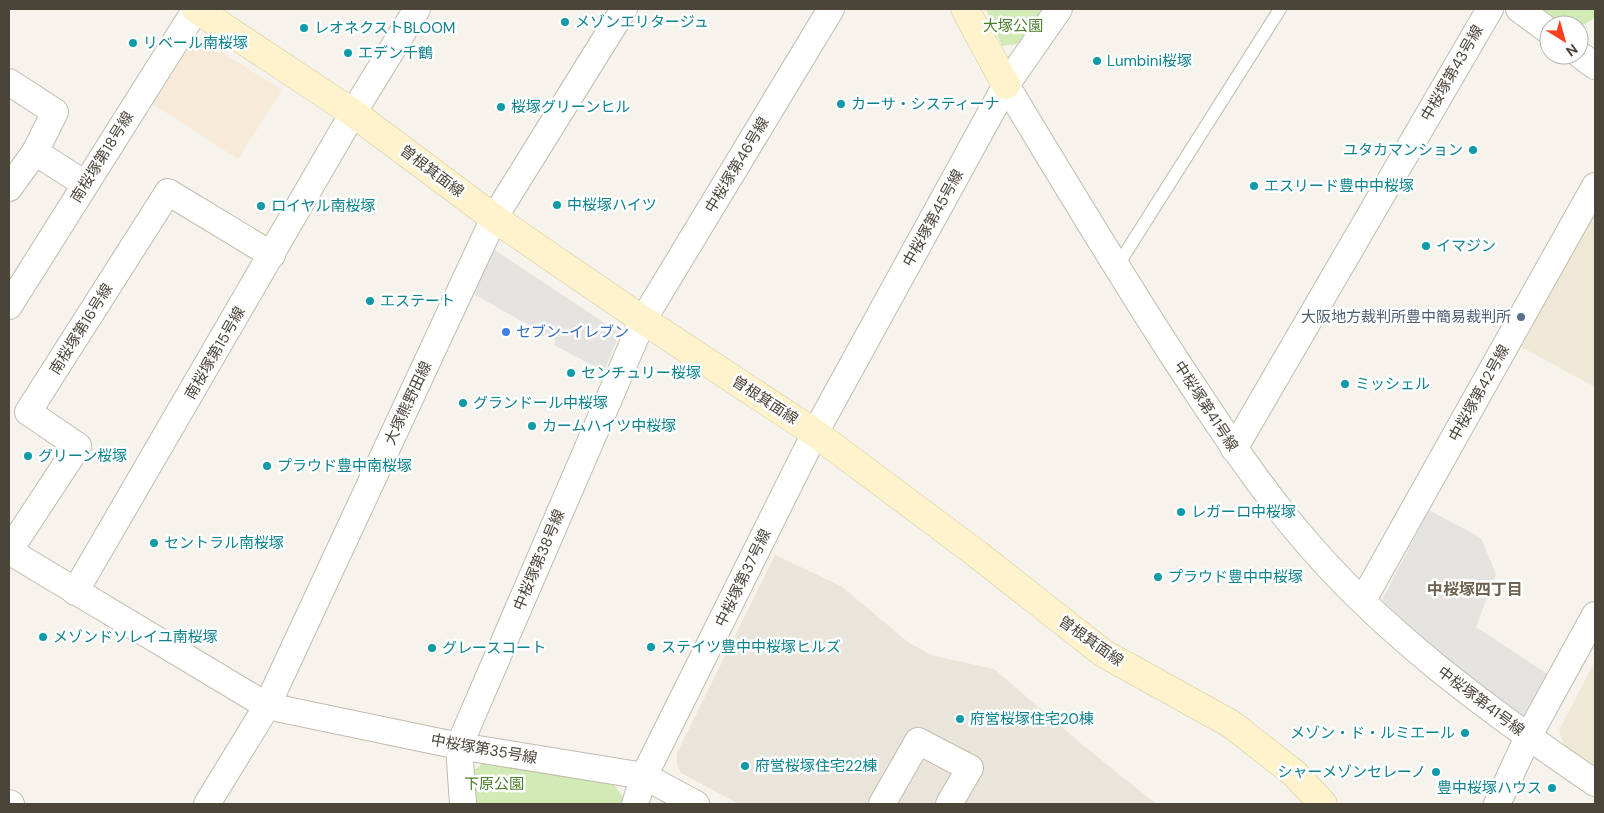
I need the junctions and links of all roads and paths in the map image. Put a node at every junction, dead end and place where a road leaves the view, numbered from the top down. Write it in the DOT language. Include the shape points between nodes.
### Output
graph roads {
  1 [pos="196,9"];
  2 [pos="417,9"];
  3 [pos="624,9"];
  4 [pos="831,9"];
  5 [pos="965,9"];
  6 [pos="1060,9"];
  7 [pos="1280,9"];
  8 [pos="1490,9"];
  9 [pos="1518,9"];
  10 [pos="1539,24"];
  11 [pos="9,82"];
  12 [pos="1006,84"];
  13 [pos="353,113"];
  14 [pos="35,152"];
  15 [pos="85,184"];
  16 [pos="1595,186"];
  17 [pos="9,188"];
  18 [pos="494,218"];
  19 [pos="272,255"];
  20 [pos="1116,268"];
  21 [pos="9,306"];
  22 [pos="643,320"];
  23 [pos="815,433"];
  24 [pos="1234,449"];
  25 [pos="9,551"];
  26 [pos="75,592"];
  27 [pos="1363,600"];
  28 [pos="1595,615"];
  29 [pos="267,706"];
  30 [pos="1528,737"];
  31 [pos="459,746"];
  32 [pos="644,776"];
  33 [pos="1595,783"];
  34 [pos="207,804"];
  35 [pos="462,804"];
  36 [pos="635,804"];
  37 [pos="696,804"];
  38 [pos="882,804"];
  39 [pos="949,804"];
  40 [pos="1324,804"];
  41 [pos="1496,804"];
  1 -- 13 [label="street, 曽根箕面線"];
  1 -- 15 [label="street, 南桜塚第18号線"];
  2 -- 13 [label="street, 南桜塚第15号線"];
  3 -- 18 [label="street, 大塚熊野田線"];
  4 -- 22 [label="street, 中桜塚第46号線"];
  5 -- 12 [label="street, 中桜塚第41号線"];
  6 -- 12 [label="street, 中桜塚第45号線"];
  7 -- 20 [label="lane"];
  8 -- 24 [label="street, 中桜塚第43号線"];
  9 -- 10 [label="street"];
  11 -- 14 [label="street" via="55,112"];
  12 -- 20 [label="street, 中桜塚第41号線"];
  12 -- 23 [label="street, 中桜塚第45号線"];
  13 -- 18 [label="street, 曽根箕面線"];
  13 -- 19 [label="street, 南桜塚第15号線"];
  14 -- 15 [label="street"];
  14 -- 17 [label="street"];
  15 -- 21 [label="street, 南桜塚第18号線"];
  16 -- 27 [label="street, 中桜塚第42号線"];
  18 -- 22 [label="street, 曽根箕面線"];
  18 -- 29 [label="street, 大塚熊野田線"];
  19 -- 25 [label="street, 南桜塚第16号線" via="168,192 28,412 78,446"];
  19 -- 26 [label="street, 南桜塚第15号線"];
  20 -- 24 [label="street, 中桜塚第41号線"];
  22 -- 23 [label="street, 曽根箕面線"];
  22 -- 31 [label="street, 中桜塚第38号線"];
  23 -- 32 [label="street, 中桜塚第37号線"];
  23 -- 40 [label="street, 曽根箕面線" via="1103,653 1231,724 1295,774"];
  24 -- 27 [label="street, 中桜塚第41号線" via="1298,533"];
  25 -- 26 [label="street, 中桜塚第35号線"];
  26 -- 29 [label="street, 中桜塚第35号線"];
  27 -- 30 [label="street, 中桜塚第41号線" via="1435,667"];
  28 -- 30 [label="street"];
  29 -- 31 [label="street, 中桜塚第35号線"];
  29 -- 34 [label="street, 大塚熊野田線"];
  30 -- 33 [label="street, 中桜塚第41号線"];
  30 -- 41 [label="street"];
  31 -- 32 [label="street, 中桜塚第35号線"];
  31 -- 35 [label="street, 中桜塚第38号線"];
  32 -- 36 [label="street, 中桜塚第37号線"];
  32 -- 37 [label="street, 中桜塚第35号線"];
  38 -- 39 [label="street" via="918,740 970,768"];
}
